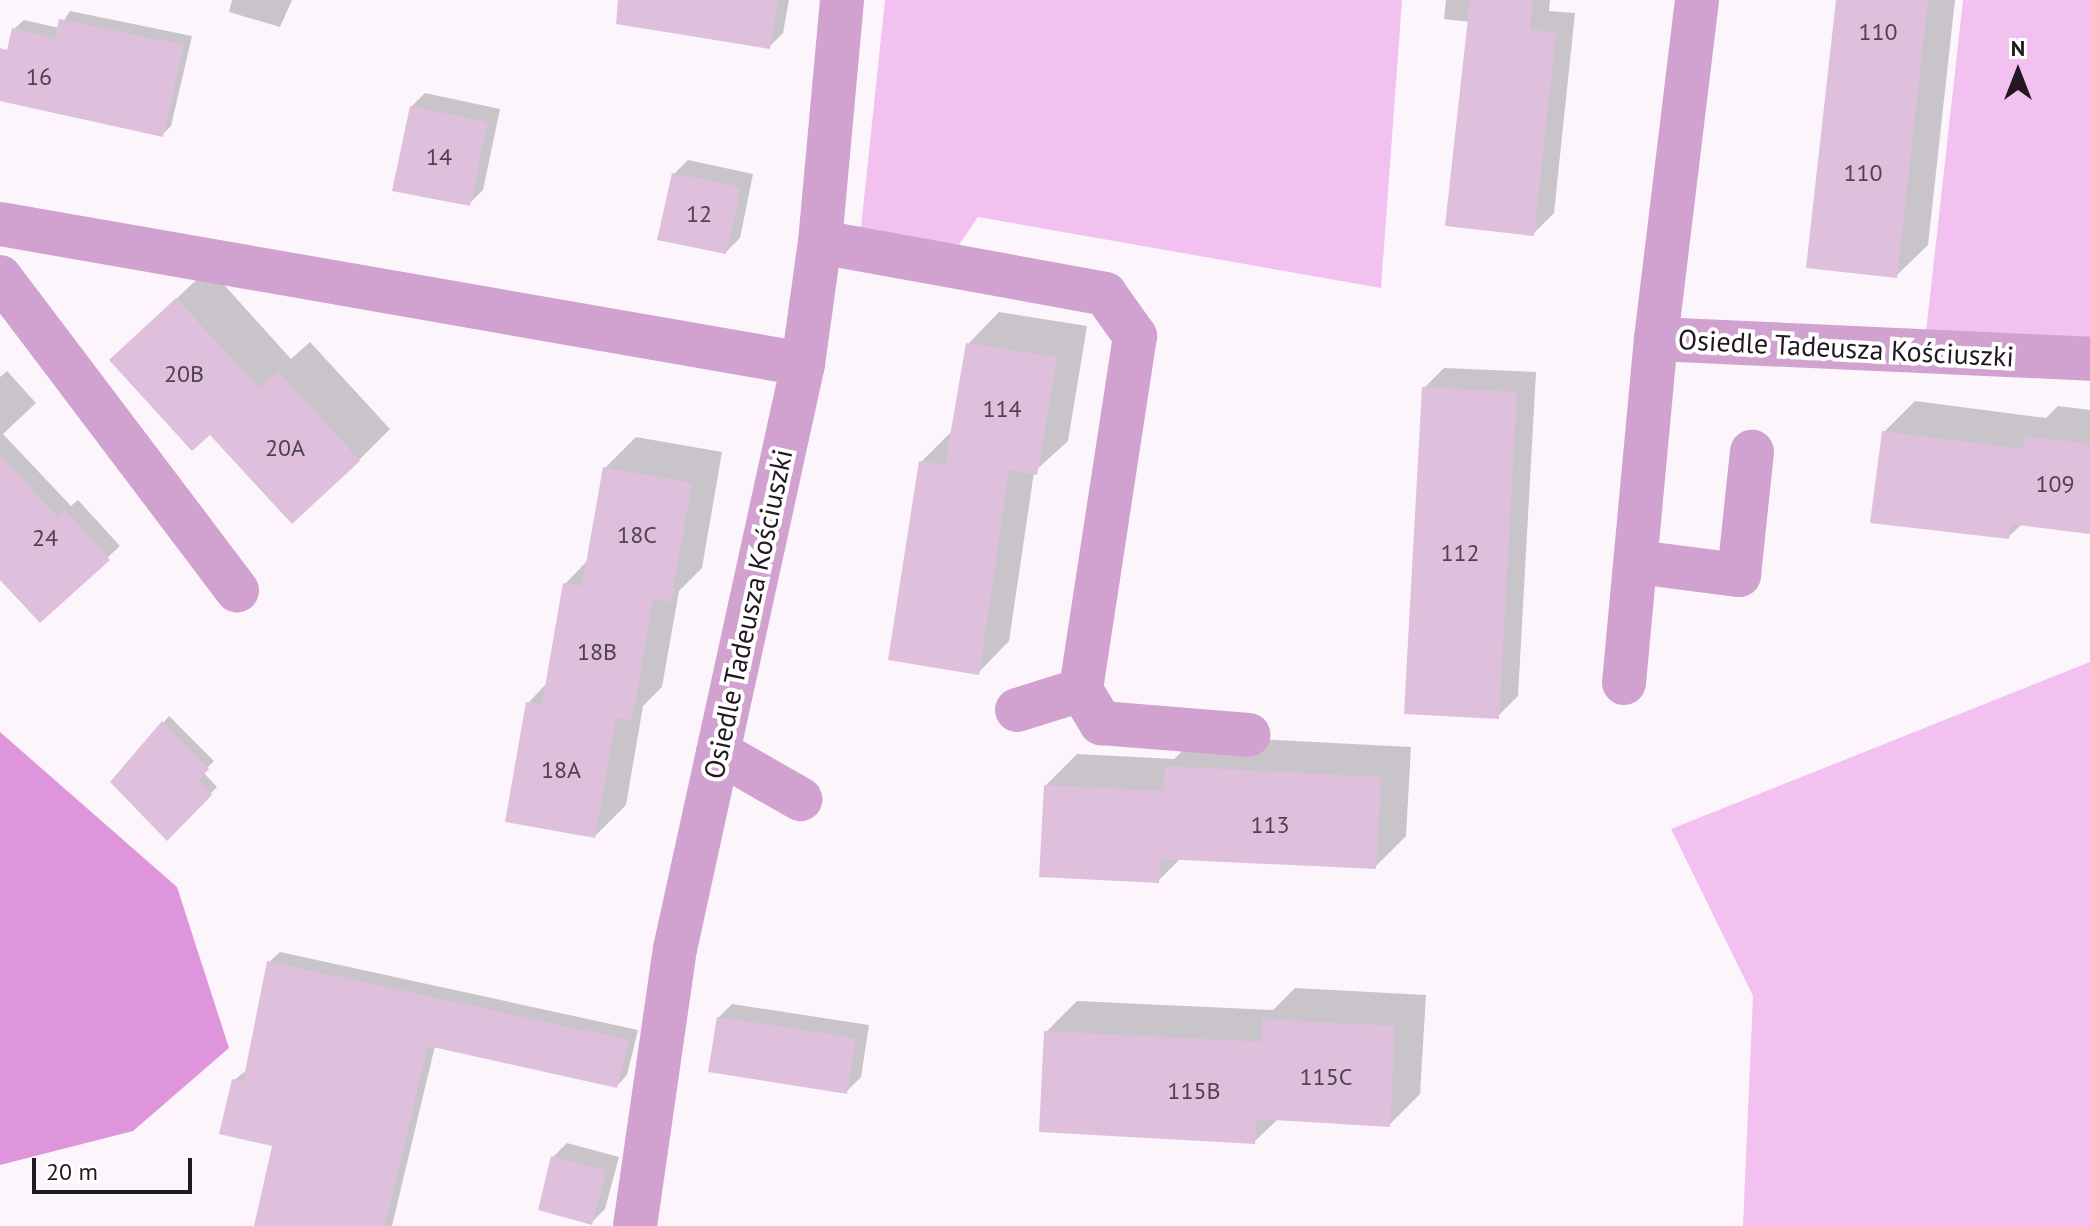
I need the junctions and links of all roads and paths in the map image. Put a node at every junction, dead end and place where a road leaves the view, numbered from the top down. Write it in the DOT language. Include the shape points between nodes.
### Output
graph roads {
  1 [pos="842,0"];
  2 [pos="1697,0"];
  3 [pos="0,224"];
  4 [pos="820,242"];
  5 [pos="0,277"];
  6 [pos="1656,339"];
  7 [pos="2090,359"];
  8 [pos="803,364"];
  9 [pos="1752,452"];
  10 [pos="1637,562"];
  11 [pos="237,590"];
  12 [pos="1624,683"];
  13 [pos="1081,690"];
  14 [pos="1017,710"];
  15 [pos="1249,735"];
  16 [pos="718,752"];
  17 [pos="800,799"];
  18 [pos="635,1226"];
  1 -- 4 [label="street, Osiedle Tadeusza Kościuszki"];
  2 -- 6 [label="street, Osiedle Tadeusza Kościuszki"];
  3 -- 8 [label="street"];
  4 -- 8 [label="street, Osiedle Tadeusza Kościuszki"];
  4 -- 13 [label="street" via="1105,294 1135,336"];
  5 -- 11 [label="street"];
  6 -- 7 [label="street, Osiedle Tadeusza Kościuszki"];
  6 -- 10 [label="street"];
  8 -- 16 [label="street, Osiedle Tadeusza Kościuszki"];
  9 -- 10 [label="street" via="1739,575"];
  10 -- 12 [label="street"];
  13 -- 14 [label="street"];
  13 -- 15 [label="street" via="1101,723"];
  16 -- 17 [label="street"];
  16 -- 18 [label="street, Osiedle Tadeusza Kościuszki" via="675,949"];
}
